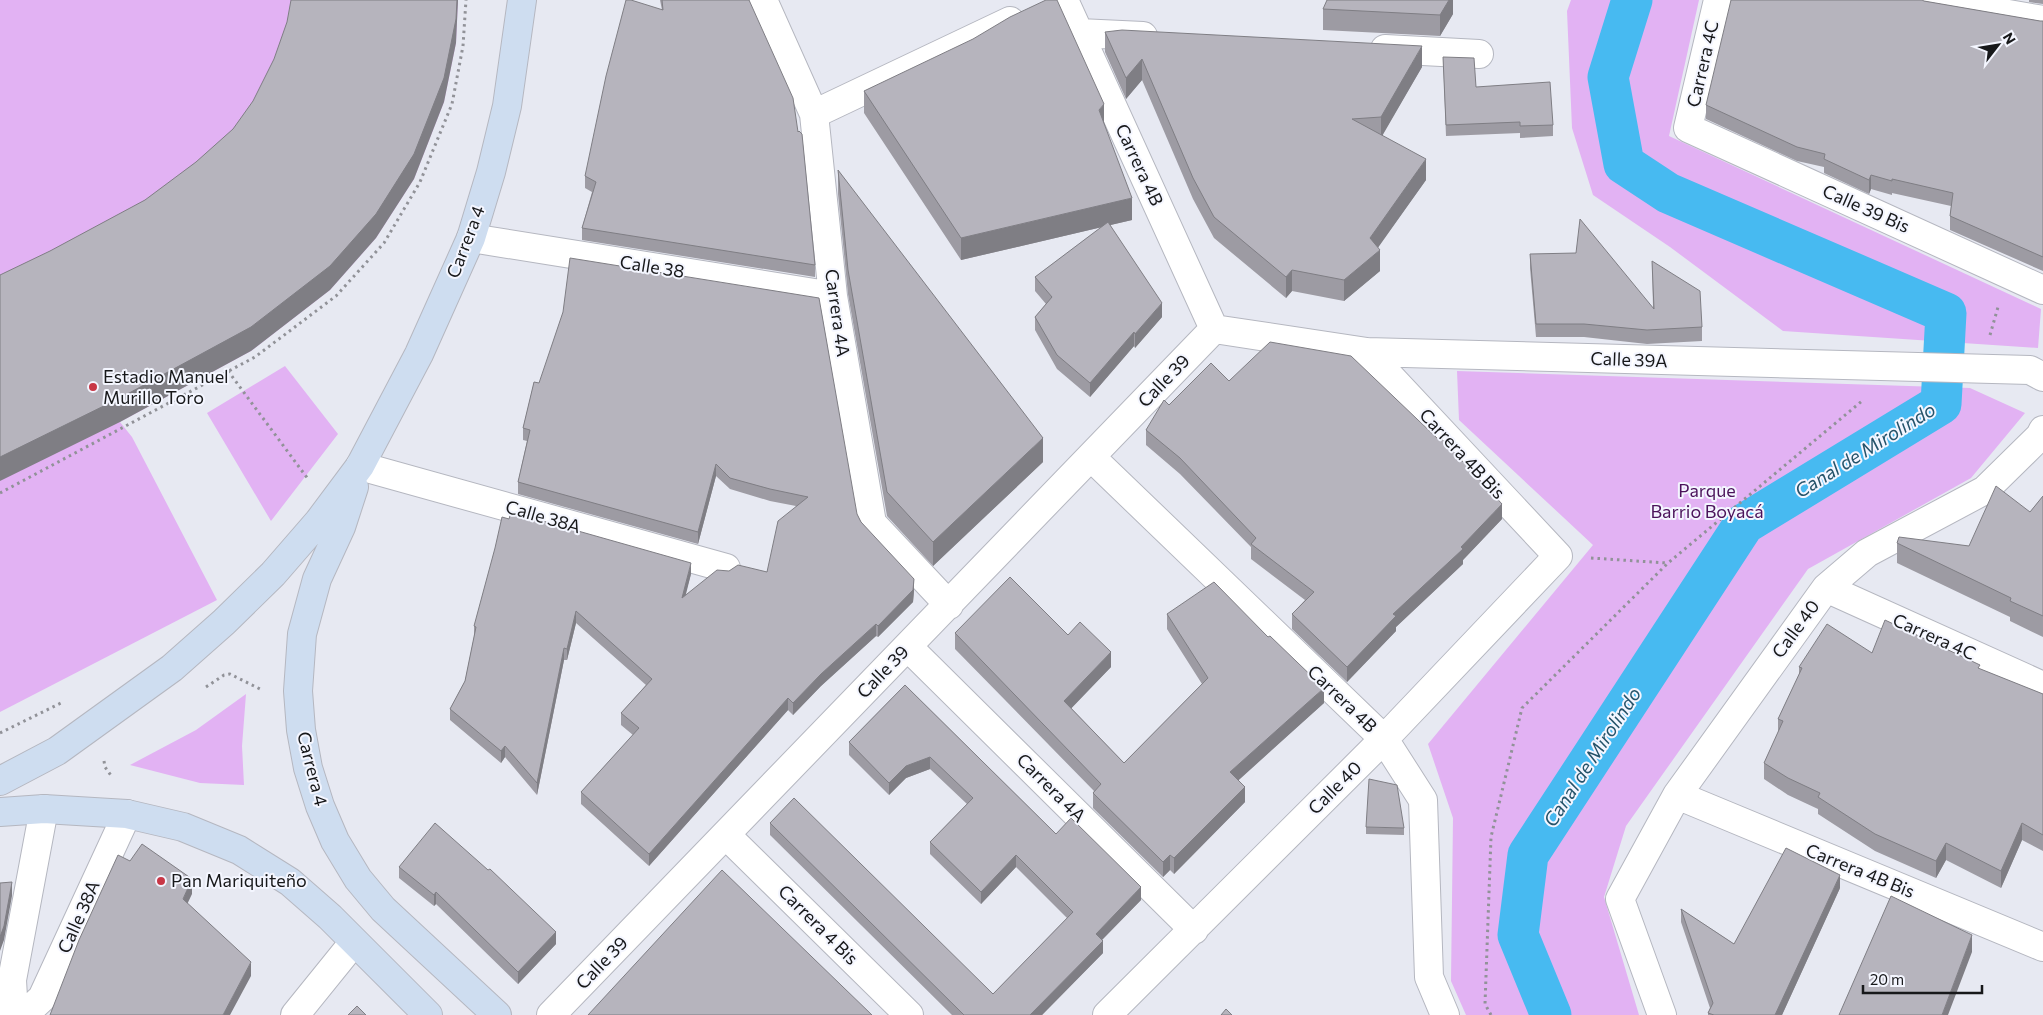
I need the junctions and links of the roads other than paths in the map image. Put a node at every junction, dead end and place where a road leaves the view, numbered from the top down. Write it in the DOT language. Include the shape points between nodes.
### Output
graph roads {
  1 [pos="522,0"];
  2 [pos="763,0"];
  3 [pos="1718,0"];
  4 [pos="1927,0"];
  5 [pos="1049,4"];
  6 [pos="2043,20"];
  7 [pos="1079,33"];
  8 [pos="1167,38"];
  9 [pos="1362,48"];
  10 [pos="1479,54"];
  11 [pos="814,114"];
  12 [pos="1688,128"];
  13 [pos="471,238"];
  14 [pos="2043,290"];
  15 [pos="833,296"];
  16 [pos="1214,329"];
  17 [pos="1367,352"];
  18 [pos="2043,377"];
  19 [pos="2043,430"];
  20 [pos="1091,457"];
  21 [pos="360,466"];
  22 [pos="1558,556"];
  23 [pos="726,568"];
  24 [pos="1826,588"];
  25 [pos="948,604"];
  26 [pos="908,647"];
  27 [pos="2043,686"];
  28 [pos="1384,739"];
  29 [pos="0,781"];
  30 [pos="1677,795"];
  31 [pos="44,810"];
  32 [pos="0,812"];
  33 [pos="127,814"];
  34 [pos="726,835"];
  35 [pos="1194,930"];
  36 [pos="354,942"];
  37 [pos="2043,947"];
  38 [pos="14,1015"];
  39 [pos="24,1015"];
  40 [pos="295,1015"];
  41 [pos="428,1015"];
  42 [pos="497,1015"];
  43 [pos="552,1015"];
  44 [pos="909,1015"];
  45 [pos="1107,1015"];
  46 [pos="1445,1015"];
  47 [pos="1662,1015"];
  1 -- 13 [label="main road, Carrera 4" via="507,106"];
  2 -- 11 [label="street, Carrera 4A"];
  3 -- 12 [label="street, Carrera 4C"];
  4 -- 6 [label="street"];
  5 -- 7 [label="street, Carrera 4B"];
  5 -- 11 [label="street"];
  7 -- 8 [label="street"];
  7 -- 16 [label="street, Carrera 4B"];
  9 -- 10 [label="street"];
  11 -- 15 [label="street, Carrera 4A"];
  12 -- 14 [label="street, Calle 39 Bis"];
  13 -- 15 [label="street, Calle 38"];
  13 -- 21 [label="main road, Carrera 4" via="419,354"];
  15 -- 25 [label="street, Carrera 4A" via="872,523"];
  16 -- 17 [label="street, Calle 39A"];
  16 -- 20 [label="street, Calle 39"];
  17 -- 18 [label="street, Calle 39A" via="2030,370"];
  17 -- 22 [label="street, Carrera 4B Bis"];
  19 -- 24 [label="street, Calle 40" via="1985,490 1867,553"];
  20 -- 25 [label="street, Calle 39"];
  20 -- 28 [label="street, Carrera 4B"];
  21 -- 23 [label="street, Calle 38A"];
  21 -- 29 [label="main road, Carrera 4" via="319,521 273,574 172,668 57,751"];
  21 -- 42 [label="main road, Carrera 4" via="341,526 317,579 302,634 298,691 308,768 335,841 358,879 383,909"];
  22 -- 28 [label="street, Calle 40"];
  24 -- 27 [label="street, Carrera 4C"];
  24 -- 30 [label="street, Calle 40"];
  25 -- 26 [label="street, Calle 39"];
  26 -- 34 [label="street, Calle 39"];
  26 -- 35 [label="street, Carrera 4A"];
  28 -- 35 [label="street, Calle 40"];
  28 -- 46 [label="street, Carrera 4B" via="1423,800 1429,978"];
  30 -- 37 [label="street, Carrera 4B Bis"];
  30 -- 47 [label="street, Calle 40" via="1620,900"];
  31 -- 32 [label="main road"];
  31 -- 33 [label="main road"];
  31 -- 38 [label="street" via="12,980"];
  33 -- 36 [label="main road" via="183,827 239,850 290,882"];
  33 -- 39 [label="street, Calle 38A" via="42,998"];
  34 -- 43 [label="street, Calle 39"];
  34 -- 44 [label="street, Carrera 4 Bis"];
  35 -- 45 [label="street, Calle 40"];
  36 -- 40 [label="street"];
  36 -- 41 [label="main road"];
}
